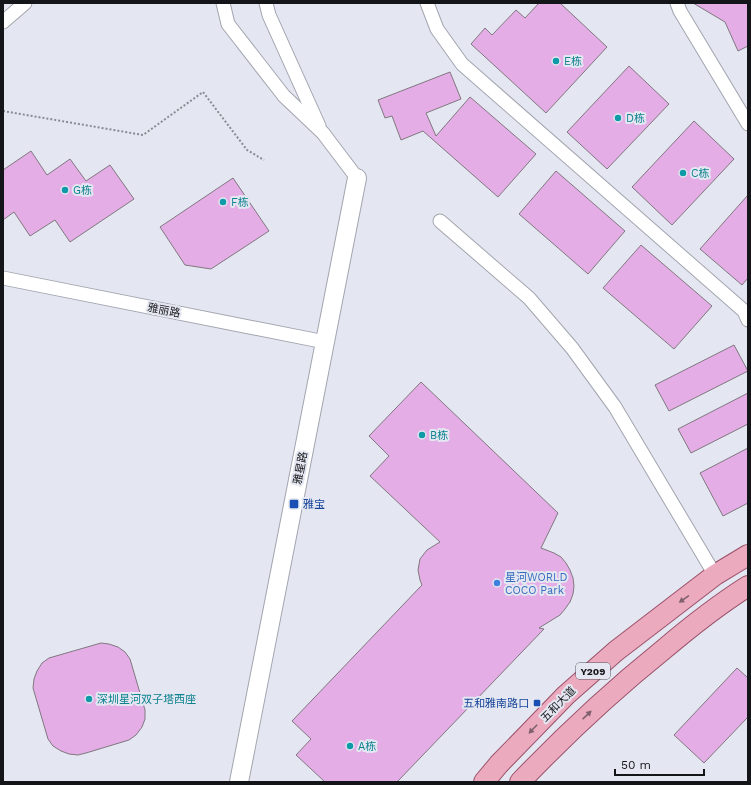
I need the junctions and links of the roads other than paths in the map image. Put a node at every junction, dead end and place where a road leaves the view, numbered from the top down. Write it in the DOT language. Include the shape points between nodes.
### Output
graph roads {
  1 [pos="25,3"];
  2 [pos="223,3"];
  3 [pos="266,3"];
  4 [pos="427,3"];
  5 [pos="677,3"];
  6 [pos="3,22"];
  7 [pos="748,124"];
  8 [pos="323,133"];
  9 [pos="357,178"];
  10 [pos="440,221"];
  11 [pos="3,278"];
  12 [pos="748,320"];
  13 [pos="325,342"];
  14 [pos="748,555"];
  15 [pos="715,575"];
  16 [pos="744,589"];
  17 [pos="239,782"];
  18 [pos="484,782"];
  19 [pos="520,782"];
  1 -- 6 [label="street"];
  2 -- 8 [label="street" via="228,24 284,96"];
  3 -- 8 [label="street" via="269,15"];
  4 -- 12 [label="street" via="437,29 462,64 744,311"];
  5 -- 7 [label="street"];
  8 -- 9 [label="street"];
  9 -- 13 [label="street, 雅星路"];
  10 -- 15 [label="street" via="529,298 572,348 615,407"];
  11 -- 13 [label="street, 雅丽路"];
  13 -- 17 [label="street, 雅星路"];
  14 -- 15 [label="main road, Y209"];
  15 -- 18 [label="main road, 五和大道 / Y209, one-way" via="616,651 566,695"];
  19 -- 16 [label="main road, Y209, one-way" via="585,716 635,672 686,630"];
}
